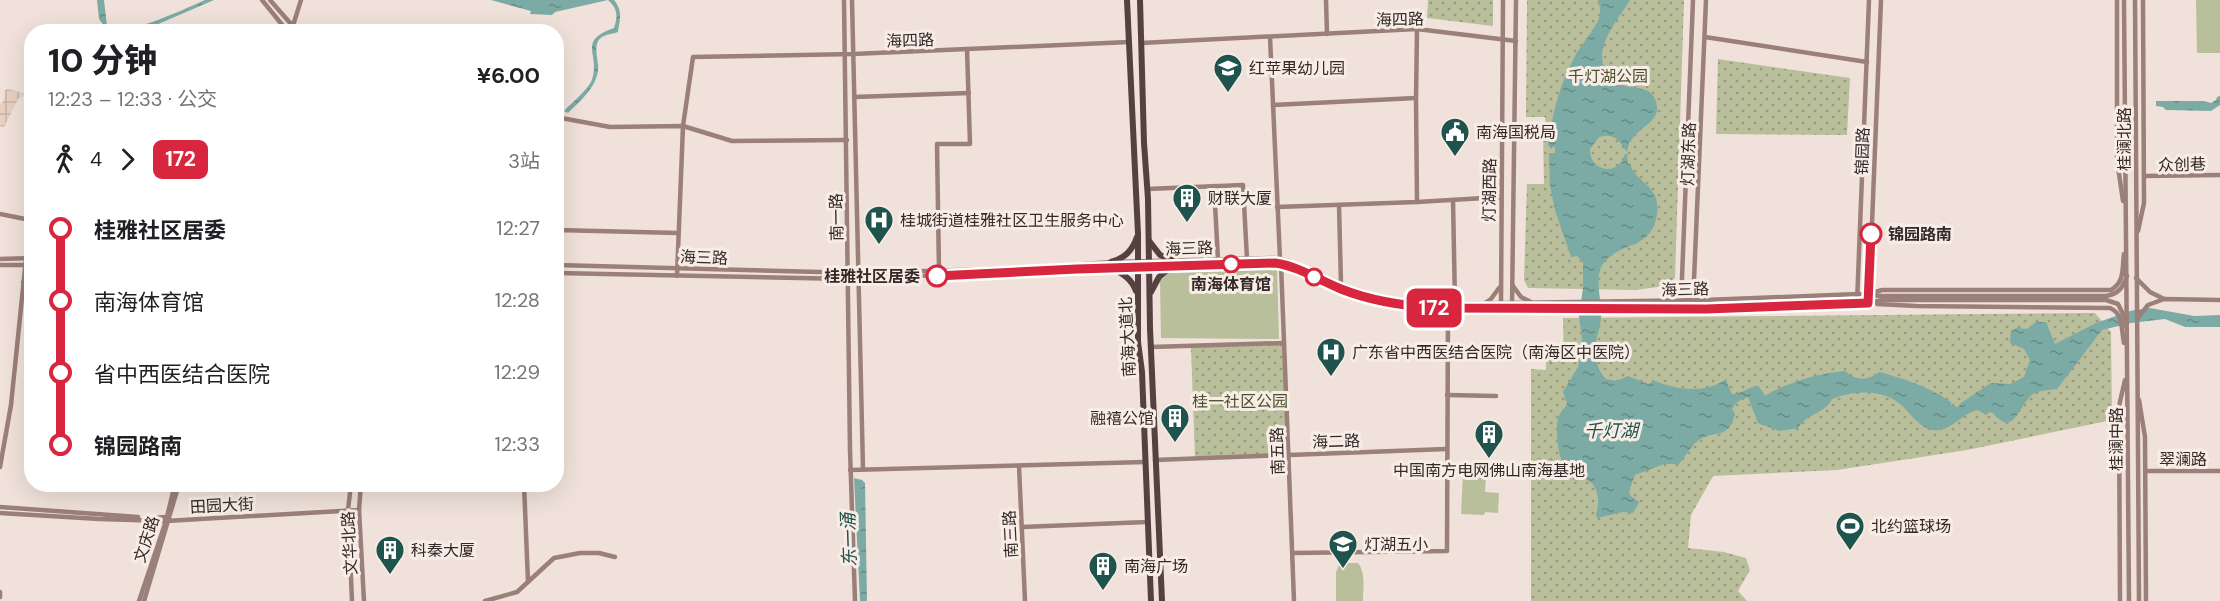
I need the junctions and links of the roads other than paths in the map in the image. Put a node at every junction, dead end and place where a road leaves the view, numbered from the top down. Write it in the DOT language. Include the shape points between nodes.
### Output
graph roads {
  1 [pos="262,0"];
  2 [pos="270,0"];
  3 [pos="301,0"];
  4 [pos="844,0"];
  5 [pos="852,0"];
  6 [pos="1127,0"];
  7 [pos="1140,0"];
  8 [pos="1326,0"];
  9 [pos="1503,0"];
  10 [pos="1516,0"];
  11 [pos="1693,0"];
  12 [pos="1706,0"];
  13 [pos="1869,0"];
  14 [pos="1881,0"];
  15 [pos="2116,0"];
  16 [pos="2124,0"];
  17 [pos="2135,0"];
  18 [pos="2143,0"];
  19 [pos="284,24"];
  20 [pos="286,24"];
  21 [pos="292,24"];
  22 [pos="1418,29"];
  23 [pos="1327,34"];
  24 [pos="1270,38"];
  25 [pos="1705,38"];
  26 [pos="1502,41"];
  27 [pos="1516,41"];
  28 [pos="1129,42"];
  29 [pos="1141,43"];
  30 [pos="967,49"];
  31 [pos="844,54"];
  32 [pos="853,54"];
  33 [pos="1867,62"];
  34 [pos="969,93"];
  35 [pos="854,97"];
  36 [pos="1416,98"];
  37 [pos="1273,105"];
  38 [pos="564,118"];
  39 [pos="683,126"];
  40 [pos="847,140"];
  41 [pos="2220,175"];
  42 [pos="2144,176"];
  43 [pos="1214,186"];
  44 [pos="1148,189"];
  45 [pos="1501,197"];
  46 [pos="1453,200"];
  47 [pos="1417,202"];
  48 [pos="1339,205"];
  49 [pos="1278,207"];
  50 [pos="0,214"];
  51 [pos="24,219"];
  52 [pos="2126,225"];
  53 [pos="564,230"];
  54 [pos="678,233"];
  55 [pos="1138,234"];
  56 [pos="1149,234"];
  57 [pos="2136,239"];
  58 [pos="2126,243"];
  59 [pos="24,258"];
  60 [pos="0,259"];
  61 [pos="1218,259"];
  62 [pos="1247,259"];
  63 [pos="1281,261"];
  64 [pos="1173,264"];
  65 [pos="0,265"];
  66 [pos="24,265"];
  67 [pos="564,265"];
  68 [pos="1111,265"];
  69 [pos="1138,265"];
  70 [pos="1149,265"];
  71 [pos="677,268"];
  72 [pos="939,271"];
  73 [pos="564,273"];
  74 [pos="848,273"];
  75 [pos="24,274"];
  76 [pos="677,276"];
  77 [pos="858,276"];
  78 [pos="2127,276"];
  79 [pos="2136,278"];
  80 [pos="848,279"];
  81 [pos="23,282"];
  82 [pos="1341,284"];
  83 [pos="1501,285"];
  84 [pos="1513,285"];
  85 [pos="1858,294"];
  86 [pos="1869,294"];
  87 [pos="1138,295"];
  88 [pos="1150,295"];
  89 [pos="2164,299"];
  90 [pos="1694,300"];
  91 [pos="2220,300"];
  92 [pos="1681,301"];
  93 [pos="1533,303"];
  94 [pos="1857,303"];
  95 [pos="1868,303"];
  96 [pos="1455,304"];
  97 [pos="1484,304"];
  98 [pos="1501,306"];
  99 [pos="1512,306"];
  100 [pos="1570,306"];
  101 [pos="1681,308"];
  102 [pos="1693,308"];
  103 [pos="1448,309"];
  104 [pos="2137,319"];
  105 [pos="2126,326"];
  106 [pos="1284,343"];
  107 [pos="1151,347"];
  108 [pos="2126,350"];
  109 [pos="2127,372"];
  110 [pos="2137,394"];
  111 [pos="1447,395"];
  112 [pos="1496,396"];
  113 [pos="1446,449"];
  114 [pos="1290,455"];
  115 [pos="1155,460"];
  116 [pos="1145,462"];
  117 [pos="1018,466"];
  118 [pos="0,467"];
  119 [pos="863,469"];
  120 [pos="850,470"];
  121 [pos="2146,471"];
  122 [pos="2220,471"];
  123 [pos="175,492"];
  124 [pos="350,492"];
  125 [pos="360,492"];
  126 [pos="524,492"];
  127 [pos="0,507"];
  128 [pos="348,510"];
  129 [pos="358,510"];
  130 [pos="0,513"];
  131 [pos="167,519"];
  132 [pos="1147,522"];
  133 [pos="1022,527"];
  134 [pos="1293,553"];
  135 [pos="615,557"];
  136 [pos="528,582"];
  137 [pos="0,592"];
  138 [pos="0,597"];
  139 [pos="142,601"];
  140 [pos="352,601"];
  141 [pos="364,601"];
  142 [pos="485,601"];
  143 [pos="855,601"];
  144 [pos="1025,601"];
  145 [pos="1151,601"];
  146 [pos="1162,601"];
  147 [pos="1294,601"];
  148 [pos="2120,601"];
  149 [pos="2129,601"];
  150 [pos="2139,601"];
  151 [pos="2146,601"];
  1 -- 19 [label="main road"];
  2 -- 20 [label="main road"];
  3 -- 21 [label="main road"];
  4 -- 31 [label="main road, 南一路"];
  5 -- 32 [label="main road, 南一路"];
  6 -- 28 [label="highway, 南海大道北"];
  7 -- 29 [label="highway, 南海大道北"];
  8 -- 23 [label="main road"];
  9 -- 26 [label="main road, 灯湖西路"];
  10 -- 27 [label="main road, 灯湖西路"];
  11 -- 92 [label="main road, 灯湖东路"];
  12 -- 25 [label="main road, 灯湖东路"];
  13 -- 33 [label="main road"];
  14 -- 86 [label="main road, 锦园路"];
  15 -- 52 [label="main road" via="2116,160"];
  16 -- 52 [label="main road, 桂澜北路"];
  17 -- 57 [label="main road, 桂澜北路"];
  18 -- 42 [label="main road"];
  22 -- 23 [label="main road, 海四路"];
  22 -- 26 [label="main road, 海四路"];
  22 -- 36 [label="main road"];
  23 -- 24 [label="main road, 海四路"];
  24 -- 29 [label="main road, 海四路"];
  24 -- 37 [label="main road, 南五路"];
  25 -- 33 [label="main road"];
  25 -- 90 [label="main road, 灯湖东路"];
  26 -- 27 [label="main road, 海四路"];
  26 -- 45 [label="main road, 灯湖西路"];
  27 -- 84 [label="main road, 灯湖西路"];
  28 -- 30 [label="main road, 海四路"];
  28 -- 55 [label="highway, 南海大道北"];
  29 -- 44 [label="highway, 南海大道北"];
  30 -- 32 [label="main road, 海四路"];
  30 -- 34 [label="main road"];
  31 -- 32 [label="main road, 海四路"];
  31 -- 39 [label="main road, 海四路" via="693,57"];
  31 -- 40 [label="main road, 南一路"];
  32 -- 35 [label="main road, 南一路"];
  33 -- 85 [label="main road"];
  34 -- 35 [label="main road"];
  34 -- 72 [label="main road" via="970,144 937,144"];
  35 -- 77 [label="main road, 南一路"];
  36 -- 37 [label="main road"];
  36 -- 47 [label="main road"];
  37 -- 49 [label="main road, 南五路"];
  38 -- 39 [label="main road" via="610,127"];
  39 -- 40 [label="main road" via="732,141"];
  39 -- 54 [label="main road"];
  40 -- 74 [label="main road, 南一路"];
  41 -- 42 [label="main road, 众创巷"];
  42 -- 57 [label="main road" via="2144,203"];
  43 -- 44 [label="main road"];
  43 -- 61 [label="main road"];
  43 -- 62 [label="main road" via="1243,185"];
  44 -- 56 [label="highway, 南海大道北"];
  45 -- 46 [label="main road"];
  45 -- 83 [label="main road, 灯湖西路"];
  46 -- 47 [label="main road"];
  46 -- 96 [label="main road"];
  47 -- 48 [label="main road"];
  48 -- 49 [label="main road"];
  48 -- 82 [label="main road"];
  49 -- 63 [label="main road, 南五路"];
  50 -- 51 [label="main road"];
  52 -- 58 [label="main road, 桂澜北路"];
  53 -- 54 [label="main road"];
  54 -- 71 [label="main road"];
  55 -- 68 [label="highway" via="1123,259"];
  55 -- 69 [label="highway, 南海大道北"];
  56 -- 64 [label="highway" via="1155,250"];
  56 -- 70 [label="highway, 南海大道北"];
  57 -- 79 [label="main road, 桂澜北路"];
  58 -- 78 [label="main road, 桂澜北路"];
  58 -- 86 [label="main road" via="2123,276 2111,290 1882,290"];
  59 -- 60 [label="main road, bridge"];
  61 -- 62 [label="main road, 海三路"];
  61 -- 64 [label="main road, 海三路"];
  62 -- 63 [label="main road, 海三路"];
  63 -- 64 [label="main road, 海三路"];
  63 -- 82 [label="main road, 海三路"];
  63 -- 103 [label="main road, 海三路" via="1374,299"];
  63 -- 106 [label="main road, 南五路"];
  64 -- 70 [label="main road, 海三路"];
  64 -- 88 [label="highway" via="1159,277"];
  65 -- 66 [label="main road, bridge"];
  67 -- 71 [label="main road, 海三路"];
  68 -- 69 [label="main road, 海三路"];
  68 -- 72 [label="main road, 海三路"];
  68 -- 77 [label="main road, 海三路"];
  68 -- 87 [label="highway" via="1134,284"];
  69 -- 70 [label="main road, 海三路"];
  69 -- 87 [label="highway, 南海大道北"];
  70 -- 88 [label="highway, 南海大道北"];
  71 -- 74 [label="main road, 海三路"];
  71 -- 76 [label="main road"];
  72 -- 77 [label="main road, 海三路"];
  73 -- 76 [label="main road, 海三路"];
  74 -- 77 [label="main road, 海三路"];
  74 -- 80 [label="main road, 南一路"];
  75 -- 81 [label="main road"];
  76 -- 80 [label="main road, 海三路"];
  77 -- 80 [label="main road, 海三路"];
  77 -- 119 [label="main road, 南一路"];
  78 -- 86 [label="main road, 海三路" via="2121,290 2106,296"];
  78 -- 105 [label="main road, 桂澜中路"];
  79 -- 89 [label="main road"];
  79 -- 104 [label="main road, 桂澜中路"];
  80 -- 120 [label="main road, 南一路"];
  81 -- 118 [label="main road" via="11,405"];
  82 -- 96 [label="main road, 海三路" via="1403,301"];
  83 -- 97 [label="main road"];
  83 -- 98 [label="main road, 灯湖西路"];
  84 -- 93 [label="main road" via="1521,297"];
  84 -- 99 [label="main road, 灯湖西路"];
  85 -- 86 [label="main road, 海三路"];
  85 -- 90 [label="main road, 海三路"];
  85 -- 94 [label="main road"];
  86 -- 95 [label="main road, 锦园路"];
  87 -- 116 [label="highway, 南海大道北"];
  88 -- 107 [label="highway, 南海大道北"];
  89 -- 91 [label="main road"];
  89 -- 104 [label="main road" via="2148,305"];
  90 -- 92 [label="main road, 海三路"];
  90 -- 102 [label="main road, 灯湖东路"];
  92 -- 100 [label="main road, 海三路"];
  92 -- 101 [label="main road, 灯湖东路"];
  93 -- 99 [label="main road, 海三路"];
  93 -- 100 [label="main road, 海三路"];
  94 -- 95 [label="main road, 海三路"];
  94 -- 102 [label="main road, 海三路"];
  95 -- 105 [label="main road, 海三路" via="2106,300 2118,304"];
  95 -- 108 [label="main road" via="2110,308 2121,319"];
  96 -- 97 [label="main road, 海三路"];
  97 -- 98 [label="main road, 海三路"];
  98 -- 99 [label="main road, 海三路"];
  98 -- 103 [label="main road, 海三路"];
  99 -- 100 [label="main road, 海三路"];
  100 -- 101 [label="main road, 海三路"];
  101 -- 102 [label="main road, 海三路"];
  103 -- 111 [label="main road"];
  104 -- 110 [label="main road, 桂澜中路"];
  105 -- 108 [label="main road, 桂澜中路"];
  106 -- 107 [label="main road"];
  106 -- 114 [label="main road, 南五路"];
  107 -- 115 [label="highway, 南海大道北"];
  108 -- 109 [label="main road, 桂澜中路"];
  109 -- 148 [label="main road" via="2119,406"];
  109 -- 149 [label="main road, 桂澜中路"];
  110 -- 121 [label="main road" via="2145,430"];
  110 -- 150 [label="main road, 桂澜中路"];
  111 -- 112 [label="main road"];
  111 -- 113 [label="main road"];
  113 -- 114 [label="main road, 海二路"];
  113 -- 134 [label="main road" via="1448,551"];
  114 -- 115 [label="main road, 海二路"];
  114 -- 134 [label="main road, 南五路"];
  115 -- 146 [label="highway, 南海大道北"];
  116 -- 117 [label="main road"];
  116 -- 132 [label="highway, 南海大道北"];
  117 -- 119 [label="main road"];
  117 -- 133 [label="main road, 南三路"];
  119 -- 120 [label="main road"];
  120 -- 143 [label="main road, 南一路"];
  121 -- 122 [label="main road, 翠澜路"];
  121 -- 151 [label="main road"];
  123 -- 131 [label="main road, 文庆路"];
  124 -- 128 [label="main road, 文华北路"];
  125 -- 129 [label="main road, 文华北路"];
  126 -- 136 [label="main road"];
  127 -- 131 [label="main road, 田园大街"];
  128 -- 129 [label="main road, 田园大街"];
  128 -- 131 [label="main road, 田园大街"];
  128 -- 140 [label="main road, 文华北路"];
  129 -- 141 [label="main road, 文华北路"];
  130 -- 131 [label="main road, 田园大街"];
  131 -- 139 [label="main road, 文庆路"];
  132 -- 133 [label="main road"];
  132 -- 145 [label="highway, 南海大道北"];
  133 -- 144 [label="main road, 南三路"];
  134 -- 147 [label="main road, 南五路"];
  135 -- 136 [label="main road" via="580,553 554,558"];
  136 -- 142 [label="main road" via="517,592"];
  137 -- 138 [label="main road"];
}
